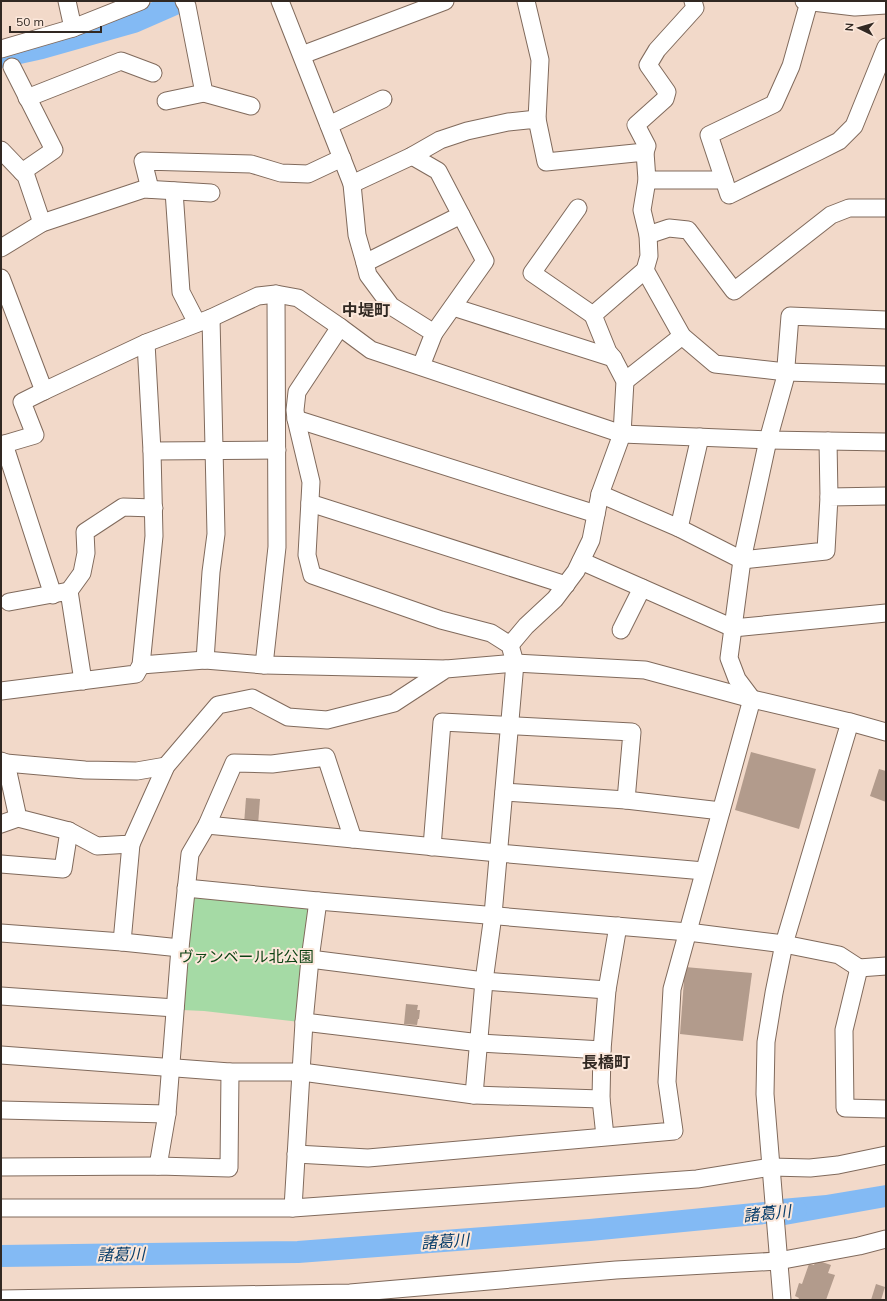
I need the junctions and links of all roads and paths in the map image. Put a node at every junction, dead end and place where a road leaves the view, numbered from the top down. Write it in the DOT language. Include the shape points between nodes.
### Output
graph roads {
  1 [pos="67,1"];
  2 [pos="141,1"];
  3 [pos="281,1"];
  4 [pos="445,1"];
  5 [pos="526,1"];
  6 [pos="693,1"];
  7 [pos="806,1"];
  8 [pos="185,4"];
  9 [pos="855,4"];
  10 [pos="886,5"];
  11 [pos="73,28"];
  12 [pos="886,47"];
  13 [pos="1,49"];
  14 [pos="302,55"];
  15 [pos="12,67"];
  16 [pos="153,73"];
  17 [pos="204,93"];
  18 [pos="27,98"];
  19 [pos="383,99"];
  20 [pos="166,101"];
  21 [pos="251,106"];
  22 [pos="537,119"];
  23 [pos="329,124"];
  24 [pos="1,150"];
  25 [pos="645,152"];
  26 [pos="412,156"];
  27 [pos="342,158"];
  28 [pos="22,172"];
  29 [pos="647,180"];
  30 [pos="724,180"];
  31 [pos="352,184"];
  32 [pos="150,189"];
  33 [pos="174,191"];
  34 [pos="211,192"];
  35 [pos="578,208"];
  36 [pos="886,208"];
  37 [pos="460,215"];
  38 [pos="42,223"];
  39 [pos="648,235"];
  40 [pos="1,248"];
  41 [pos="365,263"];
  42 [pos="645,270"];
  43 [pos="1,278"];
  44 [pos="276,294"];
  45 [pos="453,307"];
  46 [pos="594,315"];
  47 [pos="204,320"];
  48 [pos="886,320"];
  49 [pos="340,327"];
  50 [pos="434,333"];
  51 [pos="682,336"];
  52 [pos="146,344"];
  53 [pos="613,358"];
  54 [pos="421,366"];
  55 [pos="786,372"];
  56 [pos="886,375"];
  57 [pos="625,381"];
  58 [pos="44,390"];
  59 [pos="296,419"];
  60 [pos="622,434"];
  61 [pos="700,437"];
  62 [pos="768,440"];
  63 [pos="828,441"];
  64 [pos="886,442"];
  65 [pos="3,444"];
  66 [pos="276,450"];
  67 [pos="152,451"];
  68 [pos="214,451"];
  69 [pos="600,494"];
  70 [pos="886,496"];
  71 [pos="829,497"];
  72 [pos="310,503"];
  73 [pos="154,508"];
  74 [pos="596,514"];
  75 [pos="680,528"];
  76 [pos="742,560"];
  77 [pos="581,561"];
  78 [pos="566,585"];
  79 [pos="642,588"];
  80 [pos="61,593"];
  81 [pos="9,602"];
  82 [pos="886,613"];
  83 [pos="733,628"];
  84 [pos="621,630"];
  85 [pos="510,645"];
  86 [pos="205,660"];
  87 [pos="515,663"];
  88 [pos="141,665"];
  89 [pos="264,665"];
  90 [pos="446,669"];
  91 [pos="83,681"];
  92 [pos="1,691"];
  93 [pos="752,699"];
  94 [pos="850,722"];
  95 [pos="509,726"];
  96 [pos="886,732"];
  97 [pos="3,762"];
  98 [pos="166,766"];
  99 [pos="504,792"];
  100 [pos="626,800"];
  101 [pos="720,811"];
  102 [pos="18,818"];
  103 [pos="1,824"];
  104 [pos="207,825"];
  105 [pos="69,831"];
  106 [pos="353,839"];
  107 [pos="130,844"];
  108 [pos="432,847"];
  109 [pos="498,853"];
  110 [pos="1,864"];
  111 [pos="704,870"];
  112 [pos="186,888"];
  113 [pos="318,901"];
  114 [pos="493,915"];
  115 [pos="618,926"];
  116 [pos="688,932"];
  117 [pos="1,933"];
  118 [pos="122,942"];
  119 [pos="784,944"];
  120 [pos="180,948"];
  121 [pos="310,958"];
  122 [pos="886,966"];
  123 [pos="859,968"];
  124 [pos="484,981"];
  125 [pos="607,990"];
  126 [pos="1,996"];
  127 [pos="175,1008"];
  128 [pos="304,1022"];
  129 [pos="480,1043"];
  130 [pos="602,1050"];
  131 [pos="1,1055"];
  132 [pos="170,1067"];
  133 [pos="230,1072"];
  134 [pos="302,1072"];
  135 [pos="474,1096"];
  136 [pos="601,1099"];
  137 [pos="886,1109"];
  138 [pos="1,1110"];
  139 [pos="167,1114"];
  140 [pos="605,1136"];
  141 [pos="296,1154"];
  142 [pos="886,1155"];
  143 [pos="158,1166"];
  144 [pos="1,1167"];
  145 [pos="771,1172"];
  146 [pos="1,1208"];
  147 [pos="293,1208"];
  148 [pos="886,1239"];
  149 [pos="778,1254"];
  150 [pos="356,1297"];
  151 [pos="264,1298"];
  152 [pos="1,1299"];
  153 [pos="22,1299"];
  154 [pos="782,1300"];
  1 -- 11 [label="street"];
  2 -- 11 [label="street"];
  3 -- 14 [label="street"];
  4 -- 14 [label="street"];
  5 -- 22 [label="street" via="540,60"];
  6 -- 25 [label="street" via="695,8 657,50 648,65 667,92 665,99 636,125 647,146"];
  7 -- 9 [label="street"];
  7 -- 30 [label="street" via="791,66 774,104 709,135"];
  8 -- 17 [label="street"];
  9 -- 10 [label="street"];
  11 -- 13 [label="street"];
  12 -- 30 [label="street" via="854,126 839,140 729,195"];
  14 -- 23 [label="street"];
  15 -- 18 [label="street"];
  16 -- 18 [label="street" via="121,61"];
  17 -- 20 [label="street"];
  17 -- 21 [label="street"];
  18 -- 28 [label="street" via="54,150"];
  19 -- 23 [label="street"];
  22 -- 25 [label="street" via="546,162"];
  22 -- 26 [label="street" via="467,131 440,140"];
  23 -- 27 [label="street"];
  24 -- 28 [label="street"];
  25 -- 29 [label="street"];
  26 -- 31 [label="street"];
  26 -- 37 [label="street" via="438,172"];
  27 -- 31 [label="street"];
  27 -- 32 [label="street" via="308,174 281,173 251,164 143,161"];
  28 -- 38 [label="street" via="26,176"];
  29 -- 30 [label="street"];
  29 -- 39 [label="street" via="642,210"];
  31 -- 41 [label="street" via="357,235"];
  32 -- 33 [label="street"];
  32 -- 38 [label="street"];
  33 -- 34 [label="street"];
  33 -- 47 [label="street" via="181,292"];
  35 -- 46 [label="street" via="532,273"];
  36 -- 39 [label="street" via="849,208 831,215 734,291 688,230 668,228"];
  37 -- 41 [label="street"];
  37 -- 45 [label="street" via="485,261"];
  38 -- 40 [label="street"];
  39 -- 42 [label="street" via="649,256"];
  41 -- 50 [label="street" via="368,275 391,306"];
  42 -- 46 [label="street"];
  42 -- 51 [label="street"];
  43 -- 58 [label="street"];
  44 -- 47 [label="street" via="258,296"];
  44 -- 49 [label="street" via="298,298"];
  44 -- 66 [label="street"];
  45 -- 50 [label="street"];
  45 -- 53 [label="street"];
  46 -- 53 [label="street" via="608,352"];
  47 -- 52 [label="street"];
  47 -- 68 [label="street"];
  48 -- 55 [label="street" via="790,316"];
  49 -- 54 [label="street" via="371,350"];
  49 -- 59 [label="street" via="297,392"];
  50 -- 54 [label="street"];
  51 -- 55 [label="street" via="715,364"];
  51 -- 57 [label="street"];
  52 -- 58 [label="street"];
  52 -- 67 [label="street"];
  53 -- 57 [label="street"];
  54 -- 60 [label="street"];
  55 -- 56 [label="street"];
  55 -- 62 [label="street"];
  57 -- 60 [label="street"];
  58 -- 65 [label="street" via="22,402 35,435"];
  59 -- 72 [label="street" via="311,482"];
  59 -- 74 [label="street"];
  60 -- 61 [label="street"];
  60 -- 69 [label="street"];
  61 -- 62 [label="street"];
  61 -- 75 [label="street"];
  62 -- 63 [label="street"];
  62 -- 76 [label="street"];
  63 -- 64 [label="street"];
  63 -- 71 [label="street"];
  65 -- 80 [label="street"];
  66 -- 68 [label="street"];
  66 -- 89 [label="street" via="277,547"];
  67 -- 68 [label="street"];
  67 -- 73 [label="street"];
  68 -- 86 [label="street" via="216,534"];
  69 -- 74 [label="street"];
  69 -- 75 [label="street"];
  70 -- 71 [label="street"];
  71 -- 76 [label="street" via="826,551"];
  72 -- 78 [label="street"];
  72 -- 85 [label="street" via="307,555 312,575 440,620 491,633"];
  73 -- 80 [label="street" via="124,507 85,532 86,553 82,573"];
  73 -- 88 [label="street" via="154,536"];
  74 -- 77 [label="street" via="591,540"];
  75 -- 76 [label="street"];
  76 -- 83 [label="street"];
  77 -- 78 [label="street"];
  77 -- 79 [label="street"];
  78 -- 85 [label="street"];
  79 -- 83 [label="street"];
  79 -- 84 [label="street"];
  80 -- 81 [label="street"];
  80 -- 91 [label="street"];
  82 -- 83 [label="street"];
  83 -- 93 [label="street" via="728,658 737,679"];
  85 -- 87 [label="street"];
  86 -- 88 [label="street"];
  86 -- 89 [label="street"];
  87 -- 90 [label="street"];
  87 -- 93 [label="street" via="645,670"];
  87 -- 95 [label="street"];
  88 -- 91 [label="street" via="136,674"];
  89 -- 90 [label="street"];
  90 -- 98 [label="street" via="394,703 326,720 288,717 252,698 218,706"];
  91 -- 92 [label="street"];
  93 -- 94 [label="street"];
  93 -- 101 [label="street"];
  94 -- 96 [label="street"];
  94 -- 119 [label="street"];
  95 -- 99 [label="street"];
  95 -- 100 [label="street" via="632,732"];
  95 -- 108 [label="street" via="442,722"];
  97 -- 98 [label="street" via="85,770 137,770"];
  97 -- 102 [label="street"];
  98 -- 107 [label="street"];
  99 -- 100 [label="street"];
  99 -- 109 [label="street"];
  100 -- 101 [label="street"];
  101 -- 111 [label="street"];
  102 -- 103 [label="street"];
  102 -- 105 [label="street"];
  104 -- 106 [label="street"];
  104 -- 106 [label="street" via="234,763 272,764 326,757"];
  104 -- 112 [label="street" via="190,854"];
  105 -- 107 [label="street" via="97,846"];
  105 -- 110 [label="street" via="64,869"];
  106 -- 108 [label="street"];
  107 -- 118 [label="street"];
  108 -- 109 [label="street"];
  109 -- 111 [label="street"];
  109 -- 114 [label="street"];
  111 -- 116 [label="street"];
  112 -- 113 [label="street"];
  112 -- 120 [label="street"];
  113 -- 114 [label="street"];
  113 -- 121 [label="street"];
  114 -- 115 [label="street"];
  114 -- 124 [label="street"];
  115 -- 116 [label="street"];
  115 -- 125 [label="street"];
  116 -- 119 [label="street"];
  116 -- 140 [label="street" via="672,989 667,1082 674,1131"];
  117 -- 118 [label="street"];
  118 -- 120 [label="street"];
  119 -- 123 [label="street" via="839,956"];
  119 -- 145 [label="street" via="766,1042 764,1094"];
  120 -- 127 [label="street"];
  121 -- 124 [label="street"];
  121 -- 128 [label="street"];
  122 -- 123 [label="street"];
  123 -- 137 [label="street" via="844,1030 845,1108"];
  124 -- 125 [label="street"];
  124 -- 129 [label="street"];
  125 -- 130 [label="street"];
  126 -- 127 [label="street"];
  127 -- 132 [label="street"];
  128 -- 129 [label="street"];
  128 -- 134 [label="street"];
  129 -- 130 [label="street"];
  129 -- 135 [label="street"];
  130 -- 136 [label="street"];
  131 -- 132 [label="street"];
  132 -- 133 [label="street"];
  132 -- 139 [label="street"];
  133 -- 134 [label="street"];
  133 -- 143 [label="street" via="229,1168"];
  134 -- 135 [label="street"];
  134 -- 141 [label="street"];
  135 -- 136 [label="street"];
  136 -- 140 [label="street"];
  138 -- 139 [label="street"];
  139 -- 143 [label="street"];
  140 -- 141 [label="street" via="368,1158"];
  141 -- 147 [label="street"];
  142 -- 145 [label="street" via="838,1165"];
  143 -- 144 [label="street"];
  145 -- 147 [label="street"];
  145 -- 149 [label="street"];
  146 -- 147 [label="street"];
  148 -- 149 [label="street" via="860,1246"];
  149 -- 150 [label="street"];
  149 -- 154 [label="street"];
  150 -- 151 [label="street"];
  151 -- 153 [label="street"];
  152 -- 153 [label="street"];
}
